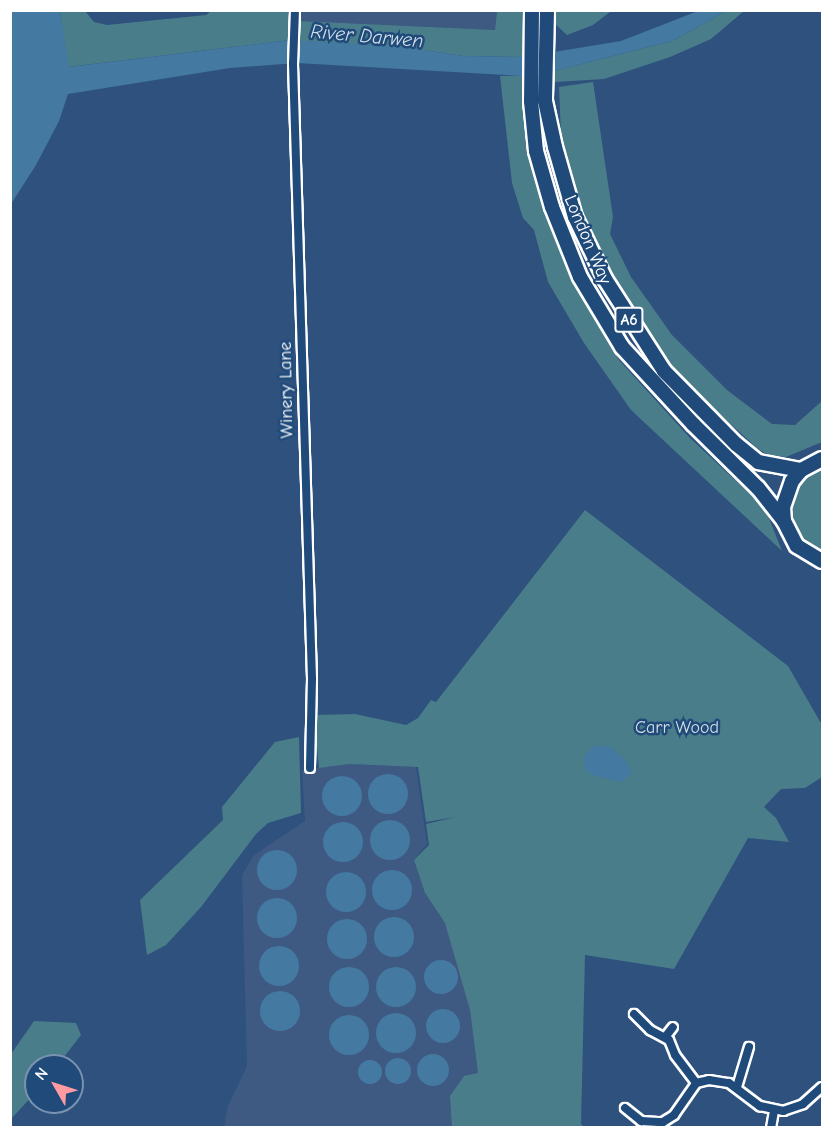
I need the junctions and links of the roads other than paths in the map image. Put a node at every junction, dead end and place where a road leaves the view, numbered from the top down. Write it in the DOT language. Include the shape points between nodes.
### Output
graph roads {
  1 [pos="296,10"];
  2 [pos="532,10"];
  3 [pos="547,10"];
  4 [pos="822,459"];
  5 [pos="801,470"];
  6 [pos="784,521"];
  7 [pos="822,561"];
  8 [pos="310,768"];
  9 [pos="634,1014"];
  10 [pos="673,1028"];
  11 [pos="666,1036"];
  12 [pos="749,1047"];
  13 [pos="696,1083"];
  14 [pos="736,1087"];
  15 [pos="822,1087"];
  16 [pos="625,1108"];
  17 [pos="774,1112"];
  18 [pos="640,1124"];
  19 [pos="771,1128"];
  1 -- 8 [label="street, Winery Lane" via="293,61 312,679"];
  2 -- 6 [label="highway, London Way / A6" via="531,101 536,151 552,207 580,277 622,346 758,488"];
  3 -- 5 [label="highway, London Way / A6" via="545,101 575,218 605,279 664,371 736,444 758,462"];
  4 -- 5 [label="highway"];
  5 -- 6 [label="highway" via="785,494"];
  6 -- 7 [label="highway, A6" via="797,546"];
  9 -- 11 [label="street" via="650,1030"];
  10 -- 11 [label="street"];
  11 -- 13 [label="street"];
  12 -- 14 [label="street"];
  13 -- 14 [label="street" via="721,1081"];
  13 -- 18 [label="street" via="669,1119"];
  14 -- 17 [label="street"];
  15 -- 17 [label="street" via="792,1110"];
  16 -- 18 [label="street"];
  17 -- 19 [label="street"];
}
